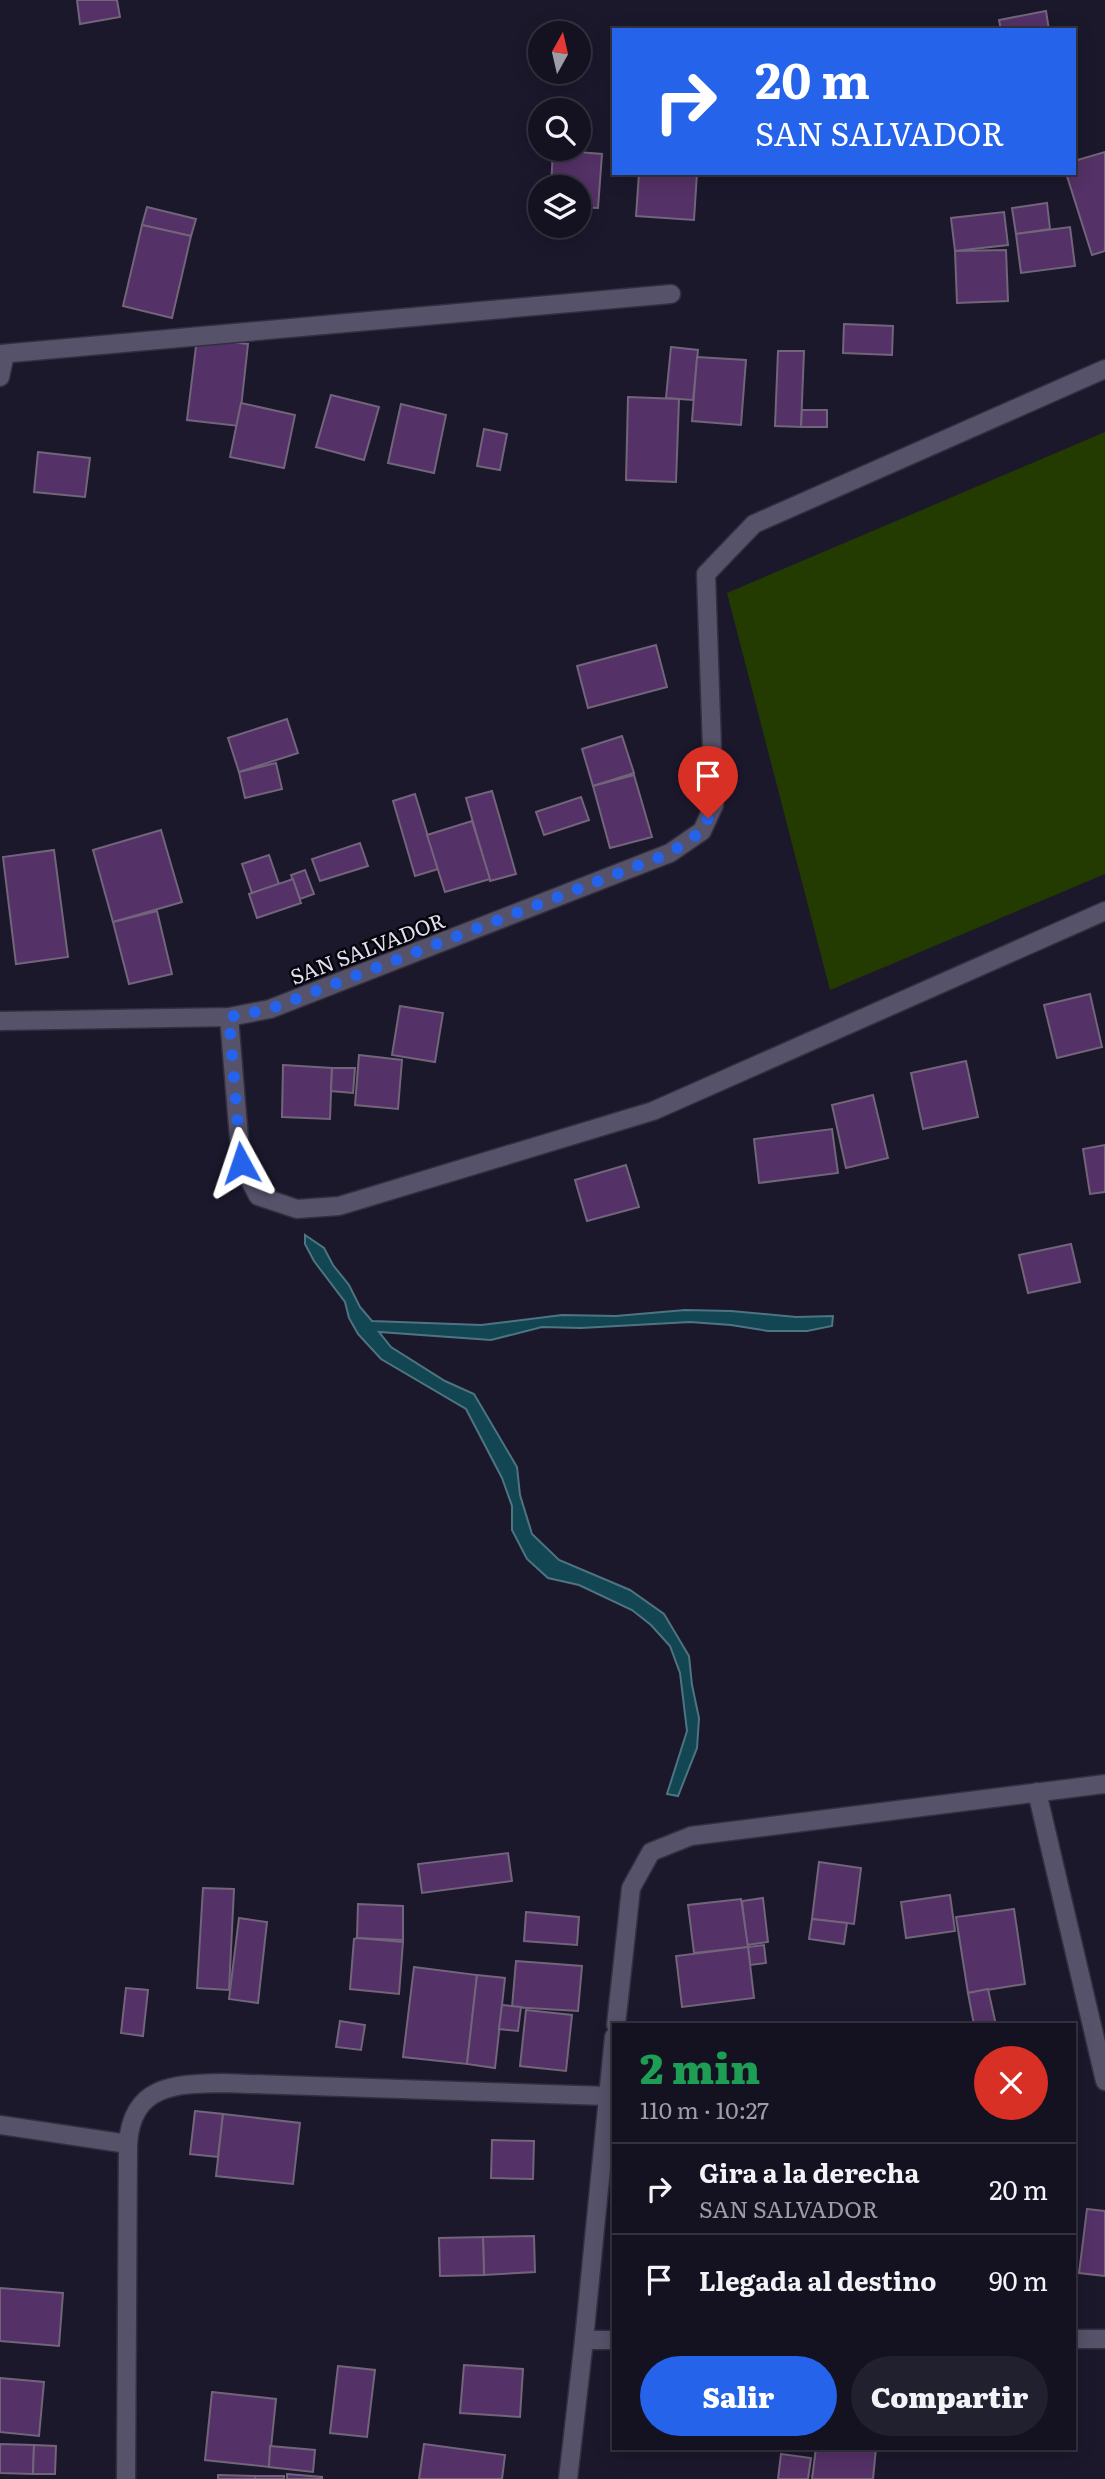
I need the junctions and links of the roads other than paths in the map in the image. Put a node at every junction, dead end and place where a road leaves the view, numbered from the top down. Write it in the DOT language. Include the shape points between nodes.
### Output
graph roads {
  1 [pos="671,294"];
  2 [pos="2,354"];
  3 [pos="1105,369"];
  4 [pos="0,377"];
  5 [pos="1105,911"];
  6 [pos="229,1017"];
  7 [pos="0,1021"];
  8 [pos="1105,1784"];
  9 [pos="1037,1792"];
  10 [pos="616,2023"];
  11 [pos="612,2054"];
  12 [pos="1105,2081"];
  13 [pos="607,2096"];
  14 [pos="0,2125"];
  15 [pos="128,2144"];
  16 [pos="1076,2339"];
  17 [pos="1105,2339"];
  18 [pos="584,2340"];
  19 [pos="612,2340"];
  20 [pos="126,2479"];
  21 [pos="568,2479"];
  1 -- 2 [label="street"];
  2 -- 4 [label="street"];
  3 -- 6 [label="street, SAN SALVADOR" via="754,524 706,574 714,805 702,831 670,853 270,1009"];
  5 -- 6 [label="street" via="653,1111 339,1206 297,1209 258,1196 241,1163"];
  6 -- 7 [label="street, SAN SALVADOR"];
  8 -- 9 [label="street"];
  9 -- 10 [label="street" via="691,1836 651,1852 631,1888"];
  9 -- 12 [label="street"];
  11 -- 13 [label="street"];
  13 -- 15 [label="street" via="180,2084 154,2092 139,2107 129,2128"];
  13 -- 18 [label="street"];
  14 -- 15 [label="street"];
  15 -- 20 [label="street"];
  16 -- 17 [label="street"];
  18 -- 19 [label="street"];
  18 -- 21 [label="street"];
}
